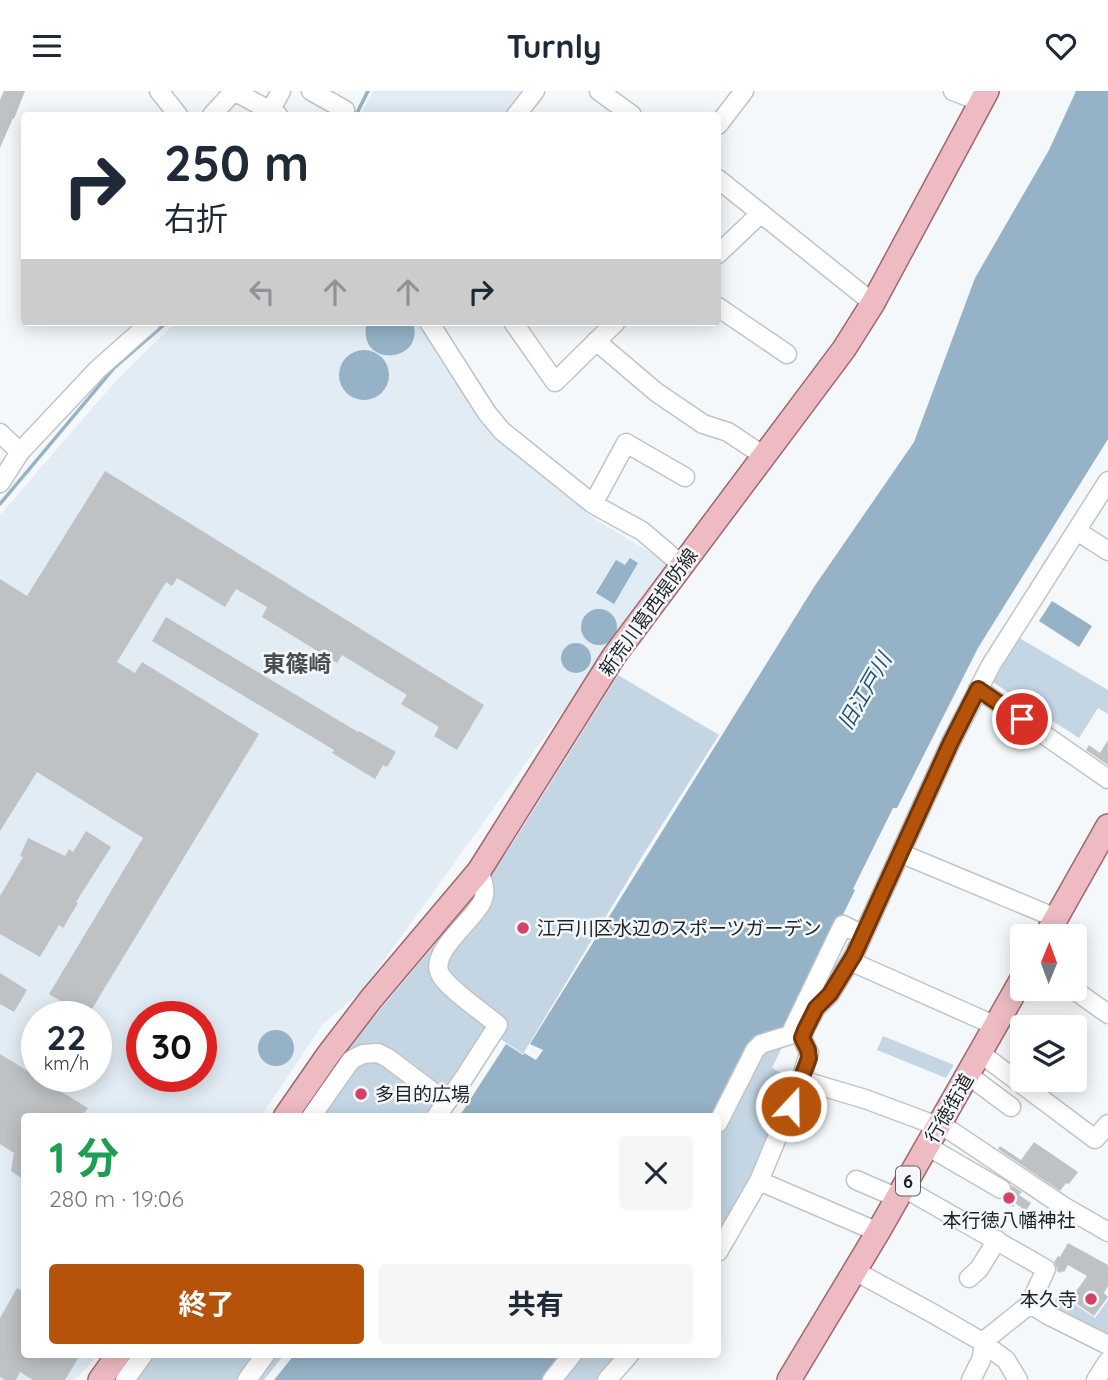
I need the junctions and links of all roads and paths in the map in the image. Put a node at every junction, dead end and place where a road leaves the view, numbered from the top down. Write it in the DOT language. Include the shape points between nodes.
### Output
graph roads {
  1 [pos="159,91"];
  2 [pos="234,91"];
  3 [pos="281,91"];
  4 [pos="311,91"];
  5 [pos="535,91"];
  6 [pos="599,91"];
  7 [pos="744,91"];
  8 [pos="953,91"];
  9 [pos="985,96"];
  10 [pos="345,110"];
  11 [pos="176,112"];
  12 [pos="215,112"];
  13 [pos="269,112"];
  14 [pos="273,112"];
  15 [pos="518,112"];
  16 [pos="628,112"];
  17 [pos="721,121"];
  18 [pos="721,181"];
  19 [pos="761,213"];
  20 [pos="721,251"];
  21 [pos="873,303"];
  22 [pos="721,309"];
  23 [pos="146,326"];
  24 [pos="432,326"];
  25 [pos="516,326"];
  26 [pos="612,326"];
  27 [pos="596,341"];
  28 [pos="787,354"];
  29 [pos="0,433"];
  30 [pos="20,452"];
  31 [pos="764,456"];
  32 [pos="685,477"];
  33 [pos="1108,481"];
  34 [pos="0,483"];
  35 [pos="593,504"];
  36 [pos="1077,531"];
  37 [pos="1108,551"];
  38 [pos="682,565"];
  39 [pos="978,689"];
  40 [pos="1108,779"];
  41 [pos="1107,830"];
  42 [pos="900,853"];
  43 [pos="478,871"];
  44 [pos="1045,924"];
  45 [pos="1053,924"];
  46 [pos="863,935"];
  47 [pos="850,961"];
  48 [pos="1087,999"];
  49 [pos="1010,1000"];
  50 [pos="1108,1014"];
  51 [pos="996,1025"];
  52 [pos="980,1053"];
  53 [pos="968,1075"];
  54 [pos="802,1080"];
  55 [pos="1011,1107"];
  56 [pos="441,1109"];
  57 [pos="288,1113"];
  58 [pos="314,1113"];
  59 [pos="721,1117"];
  60 [pos="939,1126"];
  61 [pos="1104,1135"];
  62 [pos="927,1146"];
  63 [pos="856,1180"];
  64 [pos="759,1181"];
  65 [pos="1001,1189"];
  66 [pos="901,1193"];
  67 [pos="878,1232"];
  68 [pos="1108,1232"];
  69 [pos="997,1240"];
  70 [pos="721,1247"];
  71 [pos="855,1271"];
  72 [pos="969,1278"];
  73 [pos="1030,1304"];
  74 [pos="984,1345"];
  75 [pos="1108,1345"];
  76 [pos="116,1358"];
  77 [pos="141,1358"];
  78 [pos="263,1358"];
  79 [pos="570,1358"];
  80 [pos="627,1358"];
  81 [pos="1108,1361"];
  82 [pos="614,1378"];
  83 [pos="100,1380"];
  84 [pos="125,1380"];
  85 [pos="247,1380"];
  86 [pos="552,1380"];
  87 [pos="789,1380"];
  88 [pos="971,1380"];
  89 [pos="1018,1380"];
  90 [pos="1096,1380"];
  1 -- 11 [label="street"];
  2 -- 12 [label="street"];
  2 -- 13 [label="street"];
  3 -- 14 [label="street"];
  4 -- 10 [label="street"];
  5 -- 15 [label="street"];
  6 -- 16 [label="street"];
  7 -- 17 [label="street"];
  8 -- 9 [label="street"];
  9 -- 21 [label="main road, 新荒川葛西堤防線"];
  18 -- 19 [label="street"];
  19 -- 20 [label="street"];
  19 -- 21 [label="street"];
  21 -- 31 [label="main road, 新荒川葛西堤防線"];
  22 -- 28 [label="street"];
  23 -- 30 [label="street" via="98,369"];
  24 -- 35 [label="street" via="502,431"];
  25 -- 27 [label="street" via="555,382"];
  26 -- 27 [label="street"];
  27 -- 31 [label="street" via="656,392 703,424 728,432"];
  29 -- 30 [label="street"];
  30 -- 34 [label="street"];
  31 -- 38 [label="main road, 新荒川葛西堤防線"];
  32 -- 35 [label="street" via="626,443"];
  33 -- 36 [label="street"];
  35 -- 38 [label="street" via="642,531"];
  36 -- 37 [label="street"];
  36 -- 39 [label="street"];
  38 -- 43 [label="main road, 新荒川葛西堤防線" via="614,656"];
  39 -- 40 [label="street"];
  39 -- 42 [label="street"];
  41 -- 45 [label="main road"];
  42 -- 44 [label="street"];
  42 -- 46 [label="street"];
  43 -- 56 [label="street" via="485,889 482,902 440,955 438,970 446,983 498,1025"];
  43 -- 57 [label="main road, 新荒川葛西堤防線" via="364,1008"];
  46 -- 47 [label="street"];
  46 -- 59 [label="street" via="843,925 790,1035 755,1050"];
  47 -- 51 [label="street"];
  47 -- 54 [label="street" via="802,1035 809,1055"];
  48 -- 50 [label="street"];
  49 -- 51 [label="main road, 行徳街道 / 6"];
  51 -- 52 [label="main road, 行徳街道 / 6"];
  52 -- 53 [label="main road, 行徳街道 / 6"];
  52 -- 61 [label="street" via="1095,1139"];
  53 -- 55 [label="street"];
  53 -- 60 [label="main road, 行徳街道 / 6"];
  54 -- 60 [label="street"];
  54 -- 64 [label="street"];
  56 -- 58 [label="street" via="388,1058 363,1053 351,1060"];
  60 -- 62 [label="main road, 行徳街道 / 6"];
  60 -- 68 [label="street"];
  62 -- 65 [label="street"];
  62 -- 66 [label="main road, 行徳街道 / 6"];
  63 -- 66 [label="street"];
  64 -- 67 [label="street"];
  64 -- 70 [label="street"];
  66 -- 67 [label="main road, 行徳街道 / 6"];
  66 -- 69 [label="street"];
  67 -- 71 [label="main road, 行徳街道 / 6"];
  69 -- 72 [label="street"];
  69 -- 73 [label="street" via="1046,1269"];
  71 -- 74 [label="street"];
  71 -- 87 [label="main road, 行徳街道 / 6"];
  73 -- 74 [label="street"];
  73 -- 75 [label="street"];
  74 -- 88 [label="street"];
  74 -- 89 [label="street" via="1006,1360"];
  76 -- 83 [label="main road"];
  77 -- 84 [label="street"];
  78 -- 85 [label="street"];
  79 -- 86 [label="street"];
  80 -- 82 [label="street"];
  81 -- 90 [label="street"];
}
